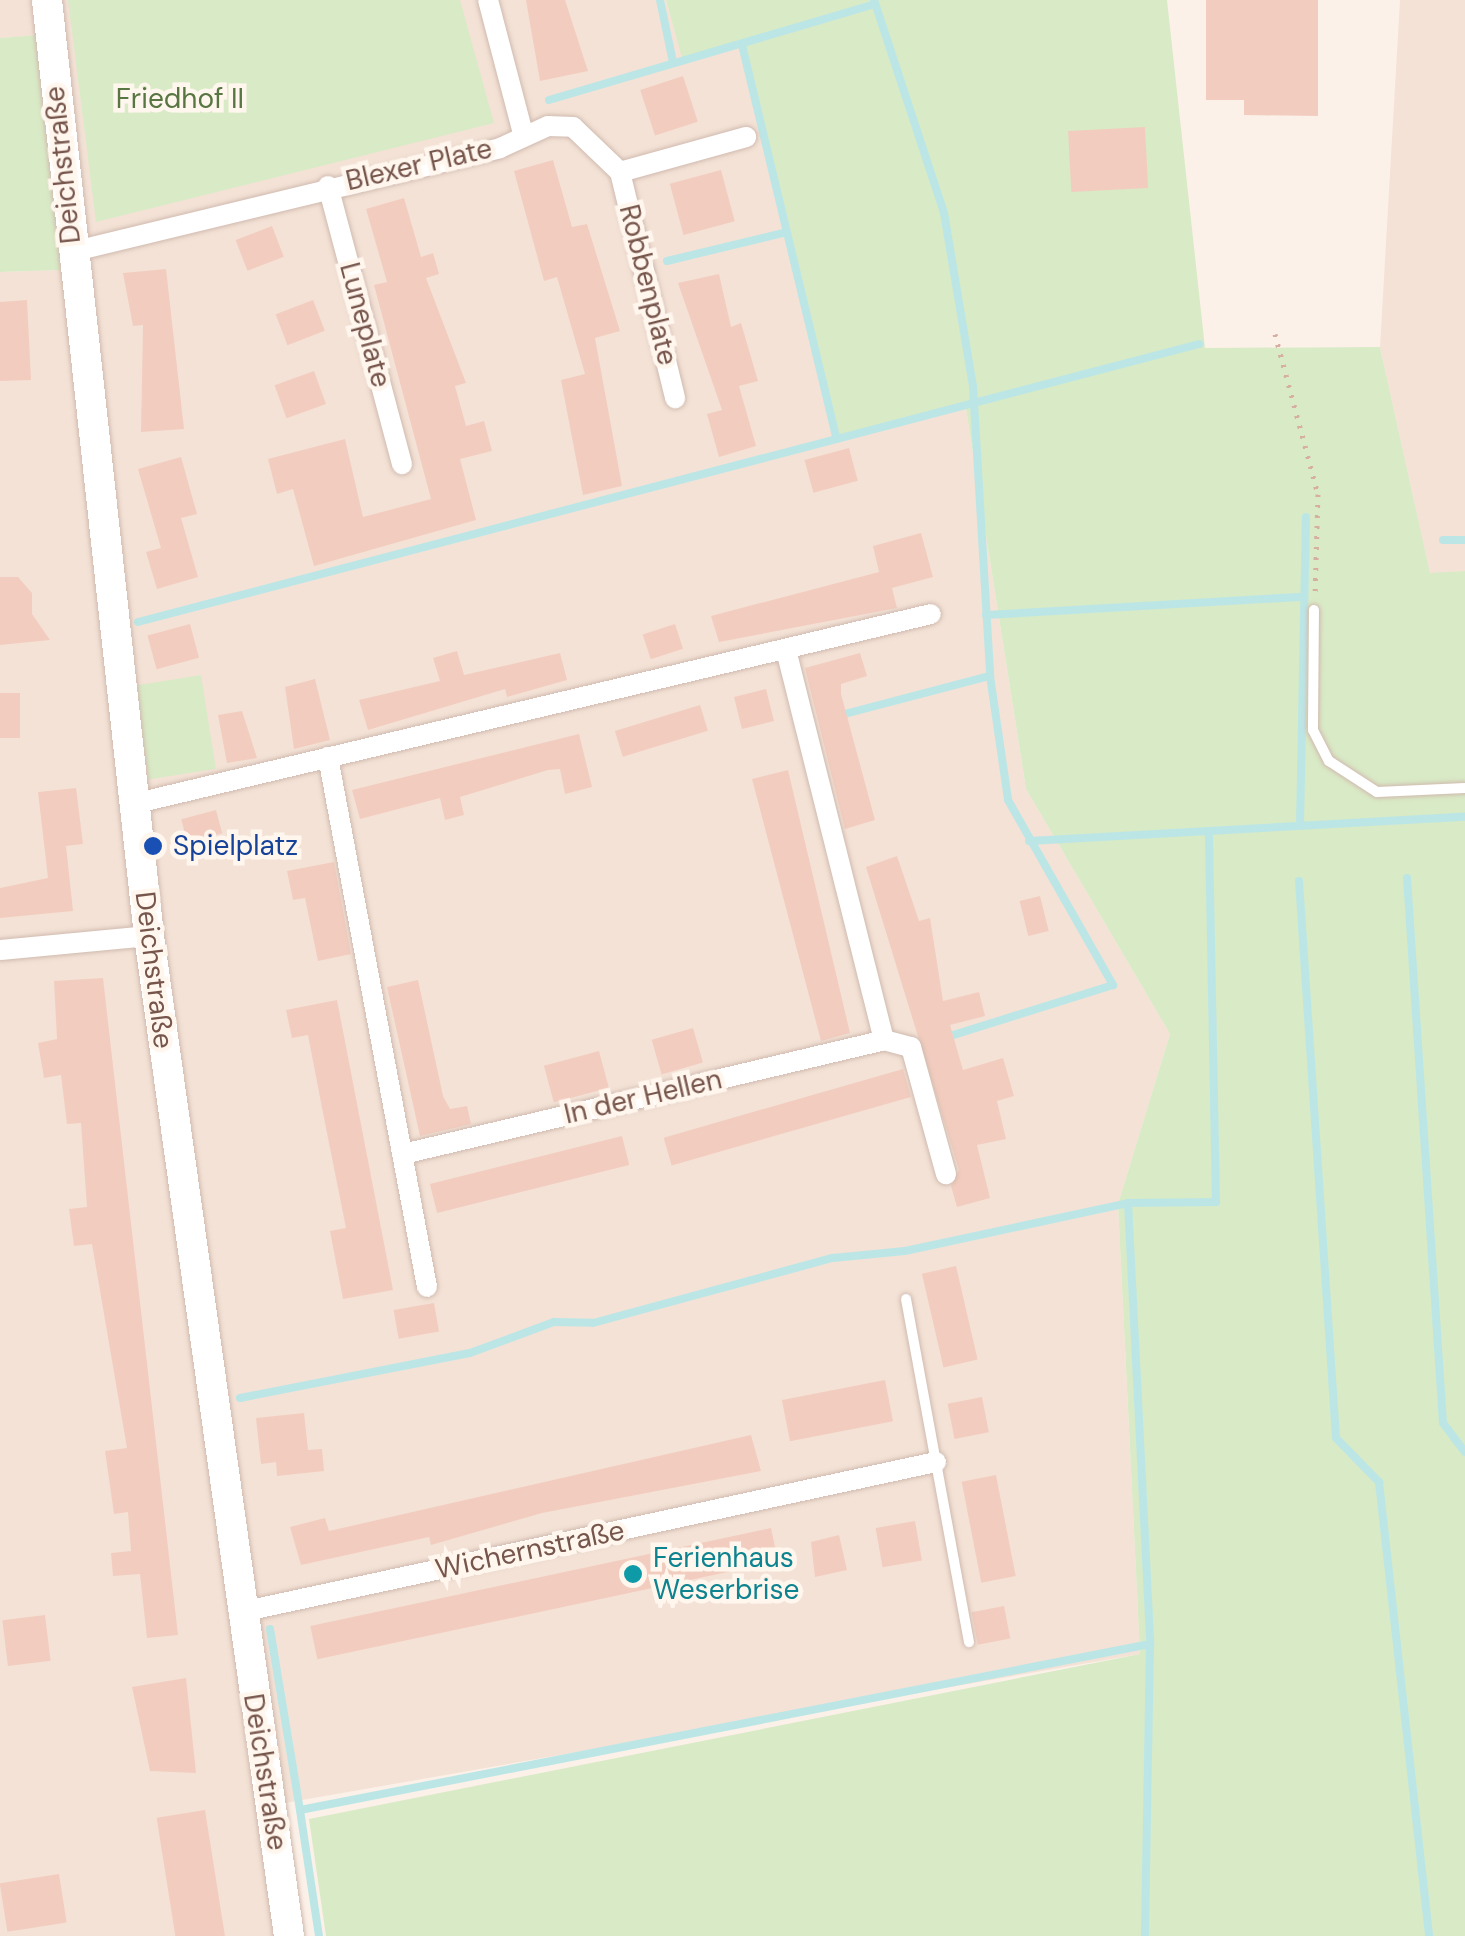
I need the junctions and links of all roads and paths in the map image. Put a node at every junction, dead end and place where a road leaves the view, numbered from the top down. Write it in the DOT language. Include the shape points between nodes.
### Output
graph roads {
  1 [pos="47,0"];
  2 [pos="488,0"];
  3 [pos="523,133"];
  4 [pos="746,137"];
  5 [pos="620,172"];
  6 [pos="328,186"];
  7 [pos="71,252"];
  8 [pos="1274,334"];
  9 [pos="675,398"];
  10 [pos="402,464"];
  11 [pos="1314,610"];
  12 [pos="931,614"];
  13 [pos="786,650"];
  14 [pos="328,757"];
  15 [pos="1465,788"];
  16 [pos="132,804"];
  17 [pos="149,936"];
  18 [pos="0,950"];
  19 [pos="884,1040"];
  20 [pos="402,1154"];
  21 [pos="946,1174"];
  22 [pos="426,1287"];
  23 [pos="906,1298"];
  24 [pos="936,1462"];
  25 [pos="241,1612"];
  26 [pos="969,1642"];
  27 [pos="289,1936"];
  1 -- 7 [label="street, Deichstraße"];
  2 -- 3 [label="street"];
  3 -- 5 [label="street, Blexer Plate" via="573,127"];
  3 -- 6 [label="street, Blexer Plate" via="500,148"];
  4 -- 5 [label="street"];
  5 -- 9 [label="street, Robbenplate"];
  6 -- 7 [label="street, Blexer Plate"];
  6 -- 10 [label="street, Luneplate"];
  7 -- 16 [label="street, Deichstraße"];
  8 -- 11 [label="path" via="1318,494"];
  11 -- 15 [label="lane" via="1313,730 1328,761 1377,792"];
  12 -- 13 [label="street"];
  13 -- 14 [label="street"];
  13 -- 19 [label="street"];
  14 -- 16 [label="street"];
  14 -- 20 [label="street"];
  16 -- 17 [label="street, Deichstraße"];
  17 -- 18 [label="street"];
  17 -- 25 [label="street, Deichstraße"];
  19 -- 20 [label="street, In der Hellen"];
  19 -- 21 [label="street" via="912,1048"];
  20 -- 22 [label="street"];
  23 -- 24 [label="lane"];
  24 -- 25 [label="street, Wichernstraße"];
  24 -- 26 [label="lane"];
  25 -- 27 [label="street, Deichstraße"];
}
